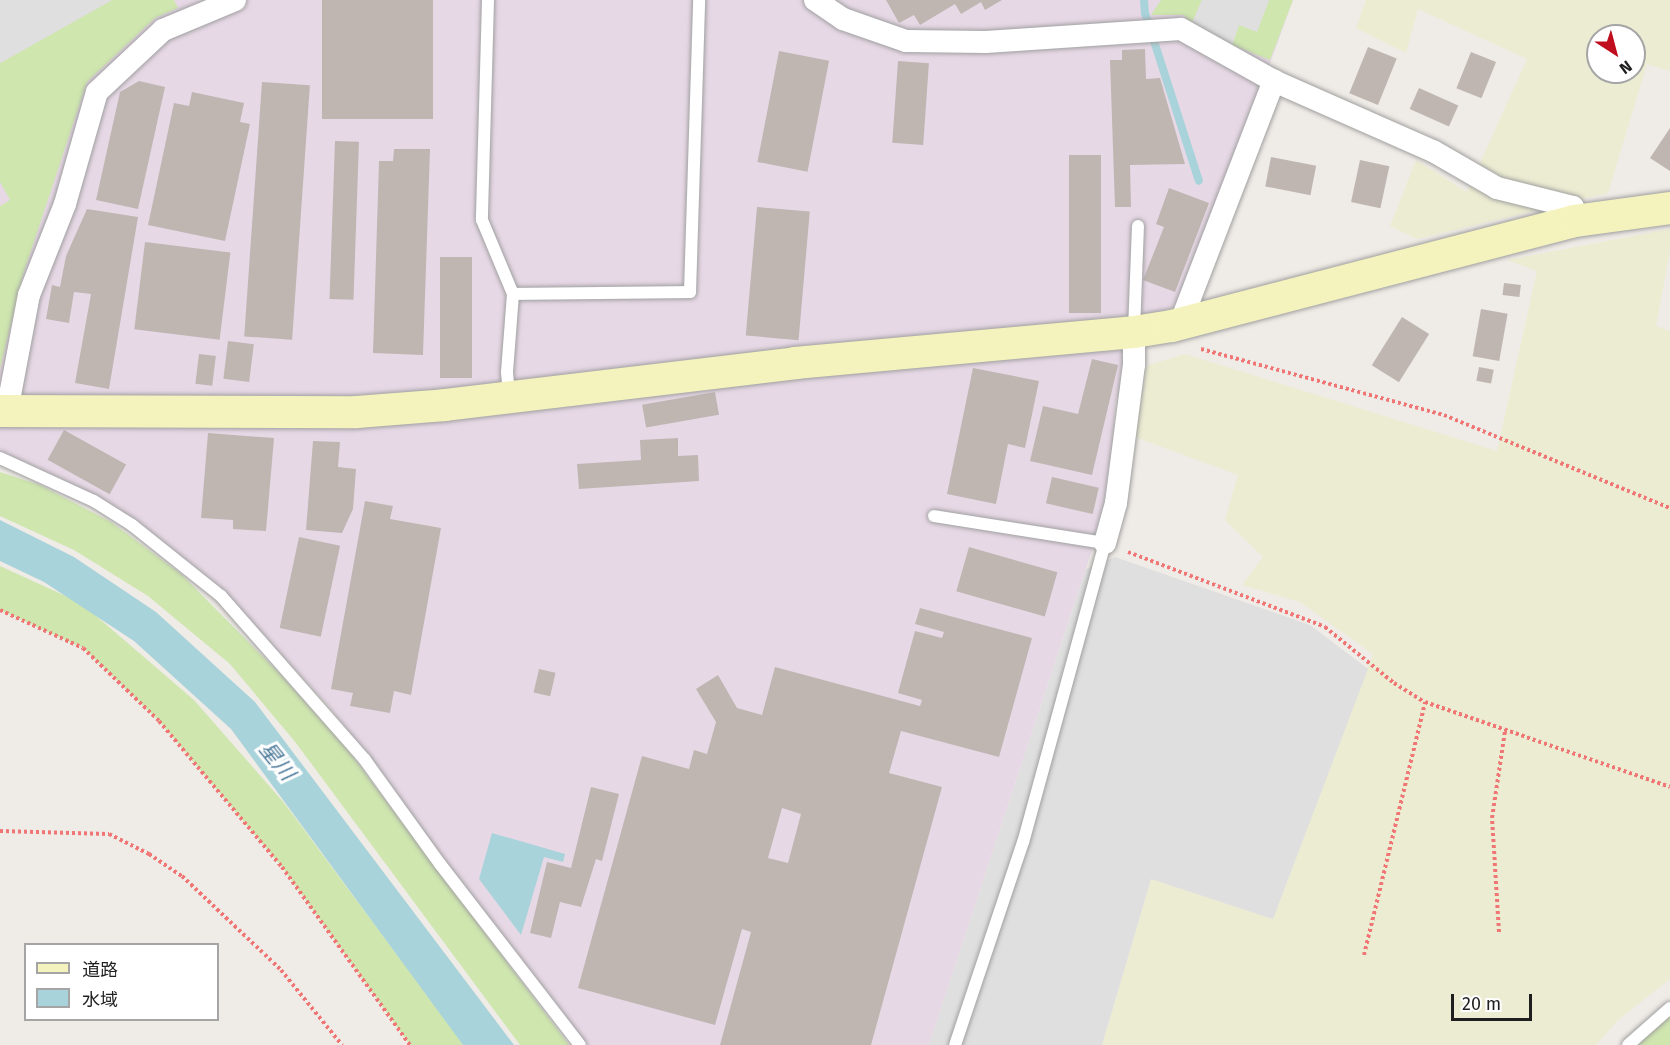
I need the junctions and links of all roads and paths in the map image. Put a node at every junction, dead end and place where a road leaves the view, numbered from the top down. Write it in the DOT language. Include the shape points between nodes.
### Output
graph roads {
  1 [pos="234,0"];
  2 [pos="488,0"];
  3 [pos="699,0"];
  4 [pos="815,0"];
  5 [pos="1274,81"];
  6 [pos="1670,208"];
  7 [pos="1575,221"];
  8 [pos="1138,226"];
  9 [pos="513,294"];
  10 [pos="1176,325"];
  11 [pos="1134,332"];
  12 [pos="509,398"];
  13 [pos="4,411"];
  14 [pos="0,458"];
  15 [pos="1670,508"];
  16 [pos="934,516"];
  17 [pos="1105,543"];
  18 [pos="0,610"];
  19 [pos="1425,702"];
  20 [pos="1505,731"];
  21 [pos="1670,787"];
  22 [pos="0,831"];
  23 [pos="1499,932"];
  24 [pos="1364,955"];
  25 [pos="1670,1008"];
  26 [pos="342,1045"];
  27 [pos="411,1045"];
  28 [pos="580,1045"];
  29 [pos="955,1045"];
  30 [pos="1628,1045"];
  1 -- 13 [label="street" via="163,30 97,93 65,204 29,295"];
  2 -- 9 [label="lane" via="483,220"];
  3 -- 9 [label="lane" via="690,292"];
  4 -- 5 [label="street" via="843,20 906,42 986,42 1181,29"];
  5 -- 7 [label="street" via="1433,151 1497,188 1573,207"];
  5 -- 10 [label="street"];
  6 -- 7 [label="street"];
  7 -- 10 [label="street"];
  8 -- 11 [label="lane"];
  9 -- 12 [label="lane"];
  10 -- 11 [label="street"];
  10 -- 15 [label="path" via="1201,349 1444,415"];
  11 -- 12 [label="street" via="795,363"];
  11 -- 17 [label="street" via="1134,365 1116,503"];
  12 -- 13 [label="street" via="357,412"];
  14 -- 28 [label="lane" via="94,501 132,525 221,596 365,760"];
  16 -- 17 [label="lane"];
  17 -- 19 [label="path" via="1304,616 1339,636 1394,683"];
  17 -- 29 [label="lane" via="1023,842"];
  18 -- 27 [label="path" via="83,648 159,721 282,867"];
  19 -- 20 [label="path"];
  19 -- 24 [label="path"];
  20 -- 21 [label="path"];
  20 -- 23 [label="path" via="1492,818"];
  22 -- 26 [label="path" via="109,834 149,854 182,876 281,970"];
  25 -- 30 [label="lane"];
}
